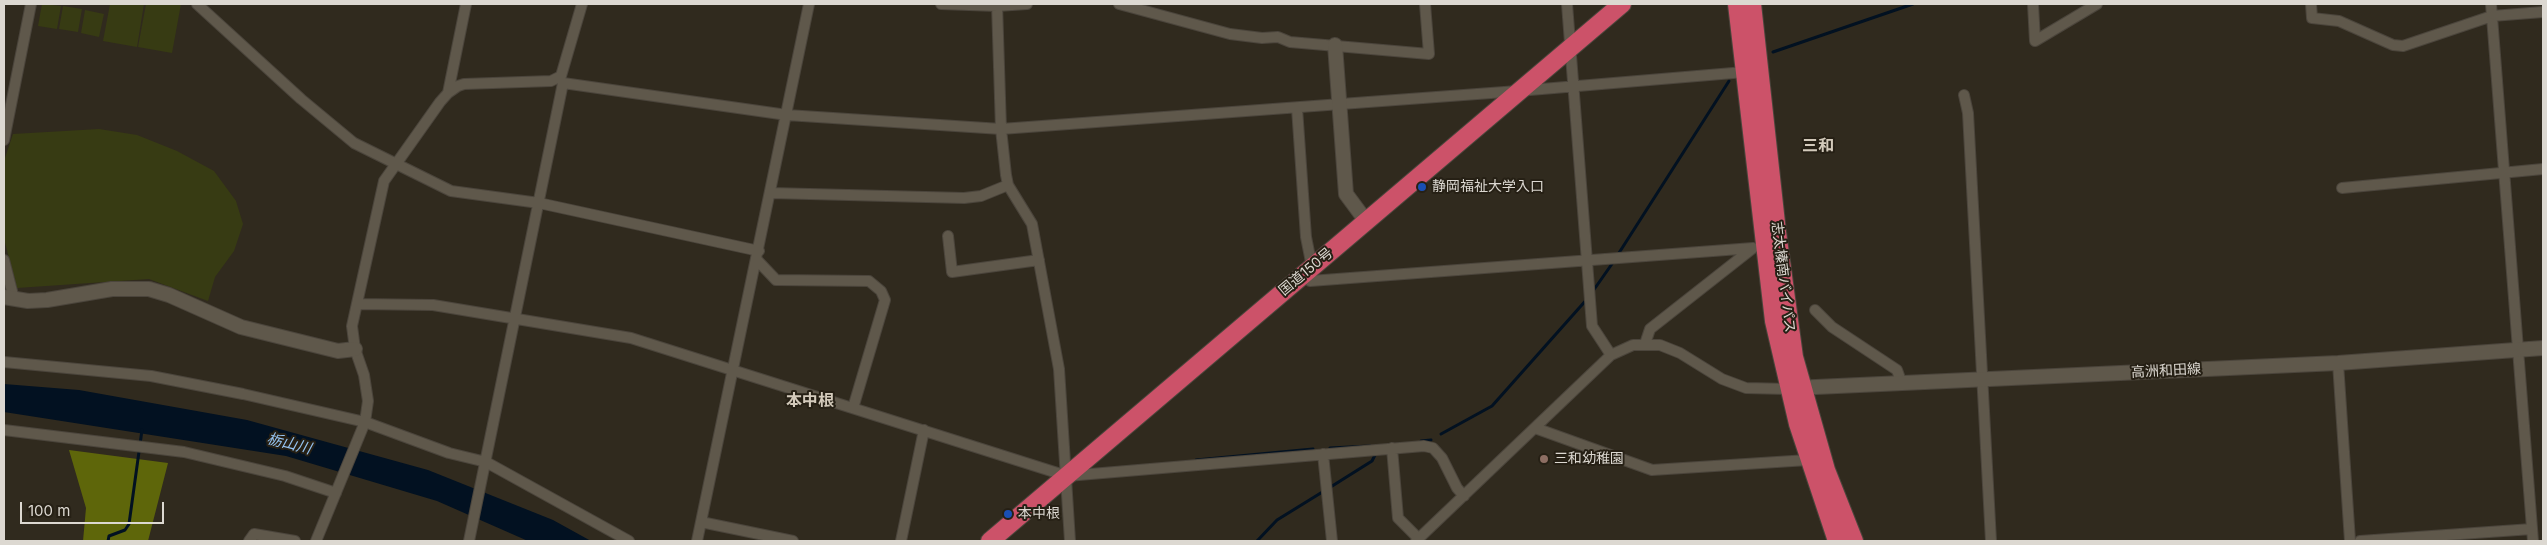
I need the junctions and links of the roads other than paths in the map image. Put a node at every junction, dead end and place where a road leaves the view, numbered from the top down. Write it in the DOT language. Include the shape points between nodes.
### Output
graph roads {
  1 [pos="31,4"];
  2 [pos="197,4"];
  3 [pos="466,4"];
  4 [pos="582,4"];
  5 [pos="809,4"];
  6 [pos="942,4"];
  7 [pos="1027,4"];
  8 [pos="1119,4"];
  9 [pos="1425,4"];
  10 [pos="1567,4"];
  11 [pos="1622,4"];
  12 [pos="1737,4"];
  13 [pos="1752,4"];
  14 [pos="2033,4"];
  15 [pos="2097,4"];
  16 [pos="2491,4"];
  17 [pos="997,5"];
  18 [pos="2311,5"];
  19 [pos="2543,12"];
  20 [pos="2492,16"];
  21 [pos="1335,46"];
  22 [pos="1571,47"];
  23 [pos="1744,72"];
  24 [pos="559,81"];
  25 [pos="1574,86"];
  26 [pos="1518,91"];
  27 [pos="448,92"];
  28 [pos="1964,95"];
  29 [pos="1338,103"];
  30 [pos="1297,108"];
  31 [pos="787,115"];
  32 [pos="1000,129"];
  33 [pos="4,140"];
  34 [pos="395,164"];
  35 [pos="2543,170"];
  36 [pos="2504,172"];
  37 [pos="1008,185"];
  38 [pos="2342,188"];
  39 [pos="771,193"];
  40 [pos="539,203"];
  41 [pos="1366,221"];
  42 [pos="948,236"];
  43 [pos="1760,247"];
  44 [pos="758,255"];
  45 [pos="4,260"];
  46 [pos="1038,260"];
  47 [pos="1587,261"];
  48 [pos="1308,271"];
  49 [pos="9,298"];
  50 [pos="358,304"];
  51 [pos="1815,310"];
  52 [pos="515,319"];
  53 [pos="1645,344"];
  54 [pos="2543,348"];
  55 [pos="355,349"];
  56 [pos="2518,350"];
  57 [pos="1611,355"];
  58 [pos="4,362"];
  59 [pos="2338,363"];
  60 [pos="732,369"];
  61 [pos="1982,381"];
  62 [pos="1902,384"];
  63 [pos="1795,388"];
  64 [pos="853,408"];
  65 [pos="364,424"];
  66 [pos="1535,428"];
  67 [pos="4,430"];
  68 [pos="924,430"];
  69 [pos="1392,448"];
  70 [pos="1324,454"];
  71 [pos="1808,460"];
  72 [pos="485,466"];
  73 [pos="1067,476"];
  74 [pos="337,491"];
  75 [pos="1464,496"];
  76 [pos="701,522"];
  77 [pos="2532,529"];
  78 [pos="470,537"];
  79 [pos="1418,540"];
  80 [pos="249,541"];
  81 [pos="295,541"];
  82 [pos="316,541"];
  83 [pos="629,541"];
  84 [pos="697,541"];
  85 [pos="793,541"];
  86 [pos="902,541"];
  87 [pos="990,541"];
  88 [pos="1070,541"];
  89 [pos="1332,541"];
  90 [pos="1837,541"];
  91 [pos="1854,541"];
  92 [pos="1992,541"];
  93 [pos="2350,541"];
  94 [pos="2360,541"];
  95 [pos="2533,541"];
  1 -- 33 [label="street"];
  2 -- 34 [label="street" via="354,143"];
  3 -- 27 [label="street"];
  4 -- 24 [label="street"];
  5 -- 31 [label="street"];
  6 -- 17 [label="street"];
  7 -- 17 [label="street"];
  8 -- 21 [label="street" via="1230,34"];
  9 -- 21 [label="street" via="1429,54"];
  10 -- 22 [label="street"];
  11 -- 22 [label="highway, 国道150号"];
  12 -- 23 [label="highway, 志太榛南バイパス"];
  13 -- 63 [label="highway, 志太榛南バイパス" via="1794,356"];
  14 -- 15 [label="street" via="2035,41"];
  16 -- 20 [label="street"];
  17 -- 32 [label="street"];
  18 -- 20 [label="street" via="2312,18 2339,21 2393,45 2403,46"];
  19 -- 20 [label="street"];
  20 -- 36 [label="street"];
  21 -- 29 [label="main road"];
  22 -- 25 [label="street"];
  22 -- 26 [label="highway, 国道150号"];
  23 -- 25 [label="street"];
  23 -- 43 [label="highway, 志太榛南バイパス"];
  24 -- 27 [label="street" via="464,84"];
  24 -- 31 [label="street"];
  24 -- 40 [label="street"];
  25 -- 26 [label="street"];
  25 -- 47 [label="street"];
  26 -- 29 [label="street"];
  26 -- 41 [label="highway, 国道150号"];
  27 -- 34 [label="street"];
  28 -- 61 [label="street" via="1968,113"];
  29 -- 30 [label="street"];
  29 -- 41 [label="main road" via="1346,194"];
  30 -- 32 [label="street"];
  30 -- 48 [label="street"];
  31 -- 32 [label="street"];
  31 -- 39 [label="street"];
  32 -- 37 [label="street"];
  34 -- 40 [label="street" via="451,191"];
  34 -- 50 [label="street" via="384,181"];
  35 -- 36 [label="street"];
  36 -- 38 [label="street"];
  36 -- 56 [label="street"];
  37 -- 39 [label="street" via="981,196 964,198"];
  37 -- 46 [label="street" via="1032,224"];
  39 -- 44 [label="street"];
  40 -- 44 [label="street"];
  40 -- 52 [label="street"];
  41 -- 48 [label="highway, 国道150号"];
  42 -- 46 [label="street" via="952,272"];
  43 -- 47 [label="street"];
  43 -- 53 [label="street" via="1650,329"];
  43 -- 63 [label="highway, 志太榛南バイパス" via="1774,321"];
  44 -- 60 [label="street"];
  44 -- 64 [label="street" via="776,280 869,281 881,291 885,300"];
  45 -- 49 [label="street"];
  46 -- 73 [label="street" via="1059,369"];
  47 -- 48 [label="street" via="1310,280"];
  47 -- 57 [label="street" via="1592,326"];
  48 -- 73 [label="highway, 国道150号"];
  49 -- 55 [label="main road" via="47,300 112,288 149,289 241,327 338,351"];
  50 -- 52 [label="street" via="432,306"];
  50 -- 55 [label="street" via="352,326"];
  51 -- 62 [label="street" via="1832,327 1898,370"];
  52 -- 60 [label="street" via="631,338"];
  52 -- 72 [label="street"];
  53 -- 57 [label="street" via="1633,345"];
  53 -- 63 [label="street" via="1660,344 1680,352 1722,379 1746,388"];
  54 -- 56 [label="main road, 高洲和田線"];
  55 -- 65 [label="street" via="368,400"];
  56 -- 59 [label="main road, 高洲和田線"];
  56 -- 77 [label="street"];
  57 -- 66 [label="street"];
  58 -- 65 [label="street" via="151,376 243,394"];
  59 -- 61 [label="main road, 高洲和田線"];
  59 -- 93 [label="street"];
  60 -- 64 [label="street"];
  60 -- 76 [label="street"];
  61 -- 62 [label="main road, 高洲和田線"];
  61 -- 92 [label="street"];
  62 -- 63 [label="main road, 高洲和田線"];
  63 -- 71 [label="highway, 志太榛南バイパス"];
  63 -- 91 [label="highway, 志太榛南バイパス"];
  64 -- 68 [label="street"];
  65 -- 72 [label="street"];
  65 -- 74 [label="street"];
  66 -- 71 [label="street" via="1652,470"];
  66 -- 75 [label="street"];
  67 -- 74 [label="street" via="184,452"];
  68 -- 73 [label="street"];
  68 -- 86 [label="street"];
  69 -- 70 [label="street"];
  69 -- 75 [label="street" via="1432,448 1442,458"];
  69 -- 79 [label="street" via="1398,518"];
  70 -- 73 [label="street"];
  70 -- 89 [label="street"];
  71 -- 90 [label="highway, 志太榛南バイパス"];
  72 -- 78 [label="street"];
  72 -- 83 [label="street"];
  73 -- 87 [label="highway, 国道150号"];
  73 -- 88 [label="street"];
  74 -- 82 [label="street"];
  75 -- 79 [label="street"];
  76 -- 84 [label="street"];
  76 -- 85 [label="street"];
  77 -- 94 [label="street"];
  77 -- 95 [label="street"];
  80 -- 81 [label="street" via="254,534"];
}
